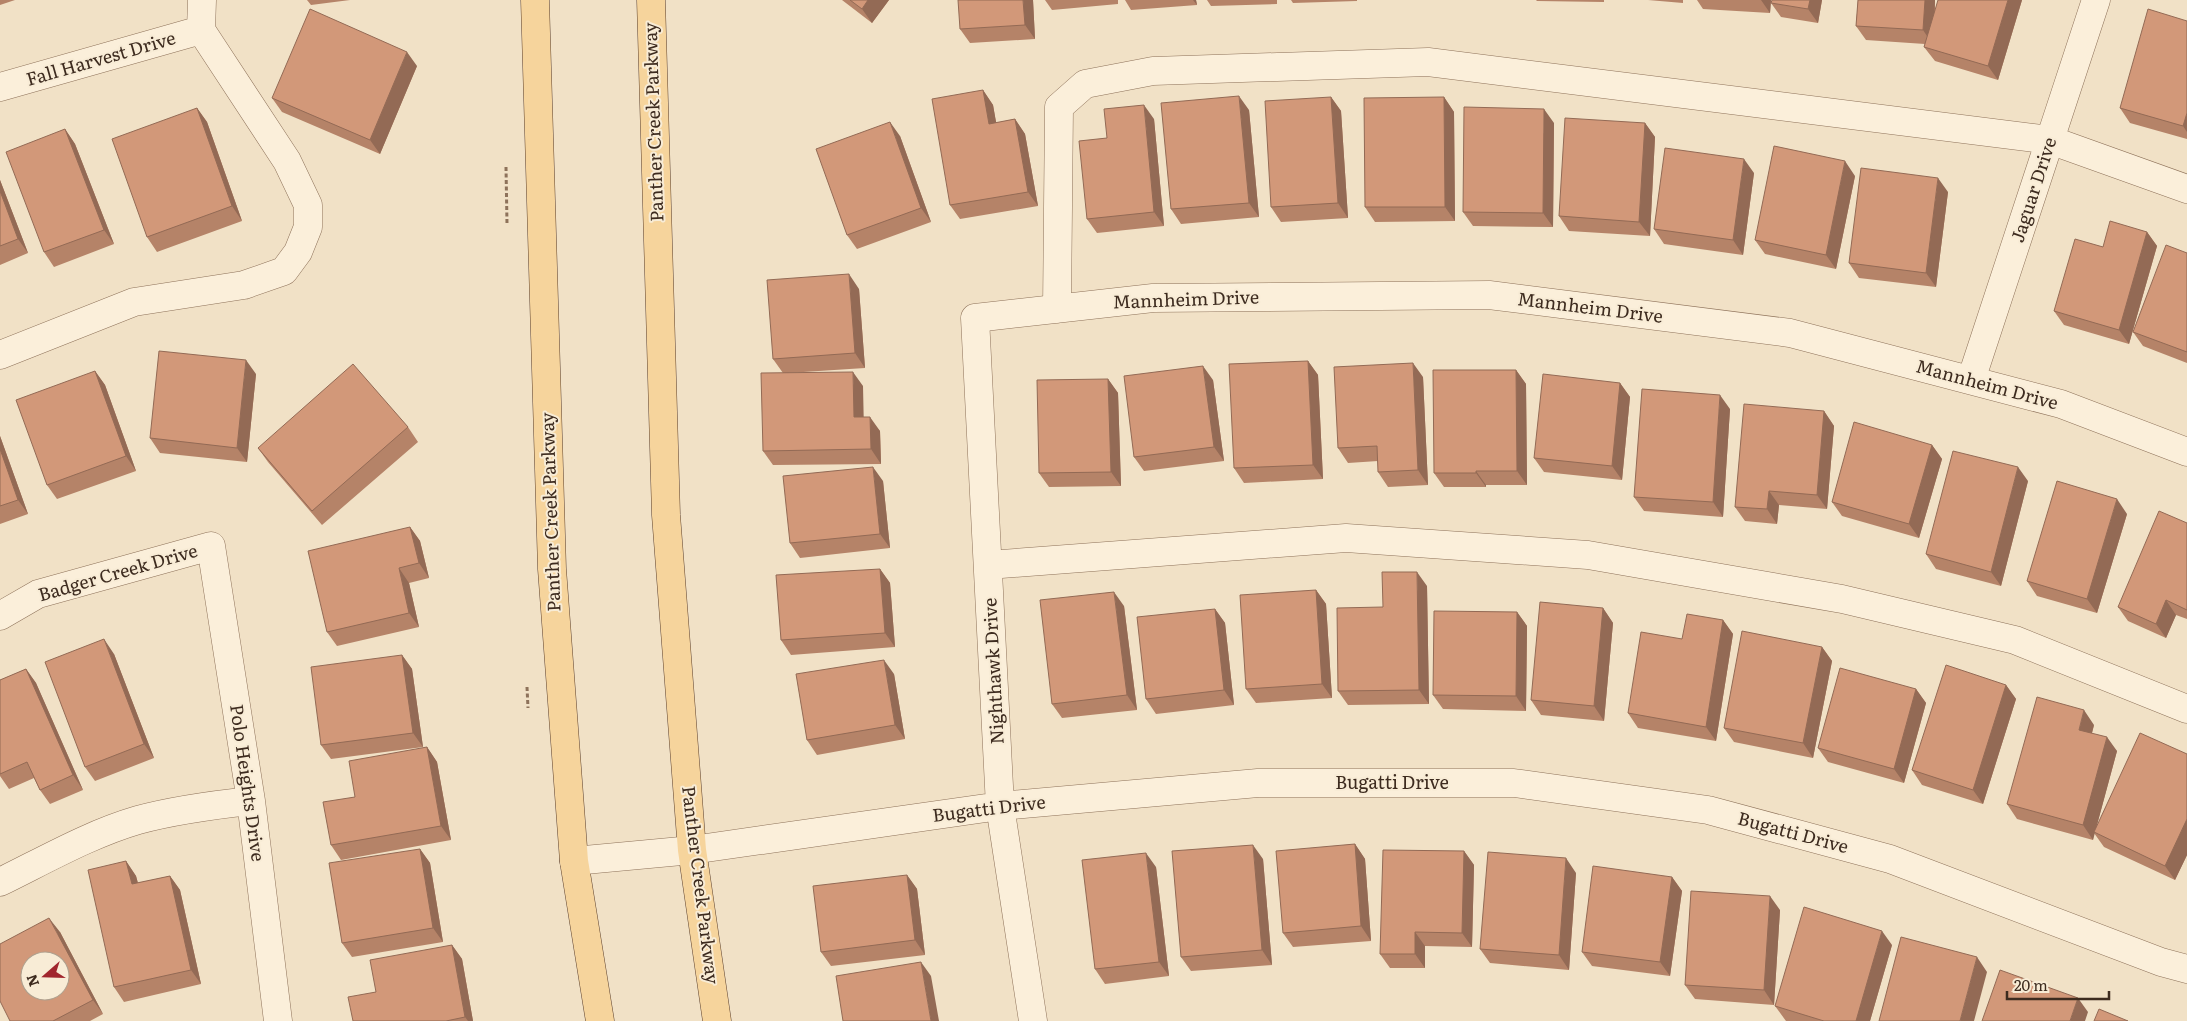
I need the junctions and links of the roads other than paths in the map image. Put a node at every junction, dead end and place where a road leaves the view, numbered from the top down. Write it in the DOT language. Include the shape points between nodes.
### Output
graph roads {
  1 [pos="202,0"];
  2 [pos="535,0"];
  3 [pos="651,0"];
  4 [pos="2096,0"];
  5 [pos="201,30"];
  6 [pos="0,87"];
  7 [pos="2050,140"];
  8 [pos="2187,189"];
  9 [pos="1057,309"];
  10 [pos="975,318"];
  11 [pos="0,355"];
  12 [pos="1972,380"];
  13 [pos="2187,452"];
  14 [pos="211,546"];
  15 [pos="988,564"];
  16 [pos="0,616"];
  17 [pos="2187,709"];
  18 [pos="251,801"];
  19 [pos="1000,806"];
  20 [pos="692,850"];
  21 [pos="574,861"];
  22 [pos="0,882"];
  23 [pos="2187,970"];
  24 [pos="278,1021"];
  25 [pos="600,1021"];
  26 [pos="717,1021"];
  27 [pos="1033,1021"];
  1 -- 5 [label="street"];
  2 -- 21 [label="main road, Panther Creek Parkway" via="552,569"];
  3 -- 20 [label="main road, Panther Creek Parkway" via="666,515"];
  4 -- 7 [label="street, Jaguar Drive"];
  5 -- 6 [label="street, Fall Harvest Drive"];
  5 -- 11 [label="street" via="287,160 308,205 308,227 298,252 284,271 244,285 134,302"];
  7 -- 8 [label="street"];
  7 -- 9 [label="street" via="1428,62 1153,71 1084,84 1059,107"];
  7 -- 12 [label="street, Jaguar Drive"];
  9 -- 10 [label="street, Mannheim Drive"];
  9 -- 12 [label="street, Mannheim Drive" via="1152,298 1489,295 1790,333"];
  10 -- 15 [label="street, Nighthawk Drive"];
  12 -- 13 [label="street, Mannheim Drive" via="2060,404"];
  14 -- 16 [label="street, Badger Creek Drive" via="38,594"];
  14 -- 18 [label="street, Polo Heights Drive"];
  15 -- 17 [label="street" via="1346,538 1588,555 1842,599 2014,640"];
  15 -- 19 [label="street, Nighthawk Drive"];
  18 -- 22 [label="street" via="192,808 138,820 90,837"];
  18 -- 24 [label="street, Polo Heights Drive"];
  19 -- 20 [label="street, Bugatti Drive"];
  19 -- 23 [label="street, Bugatti Drive" via="1258,783 1514,783 1708,810 1890,859"];
  19 -- 27 [label="street, Nighthawk Drive"];
  20 -- 21 [label="street, Bugatti Drive"];
  20 -- 26 [label="main road, Panther Creek Parkway"];
  21 -- 25 [label="main road, Panther Creek Parkway"];
}
